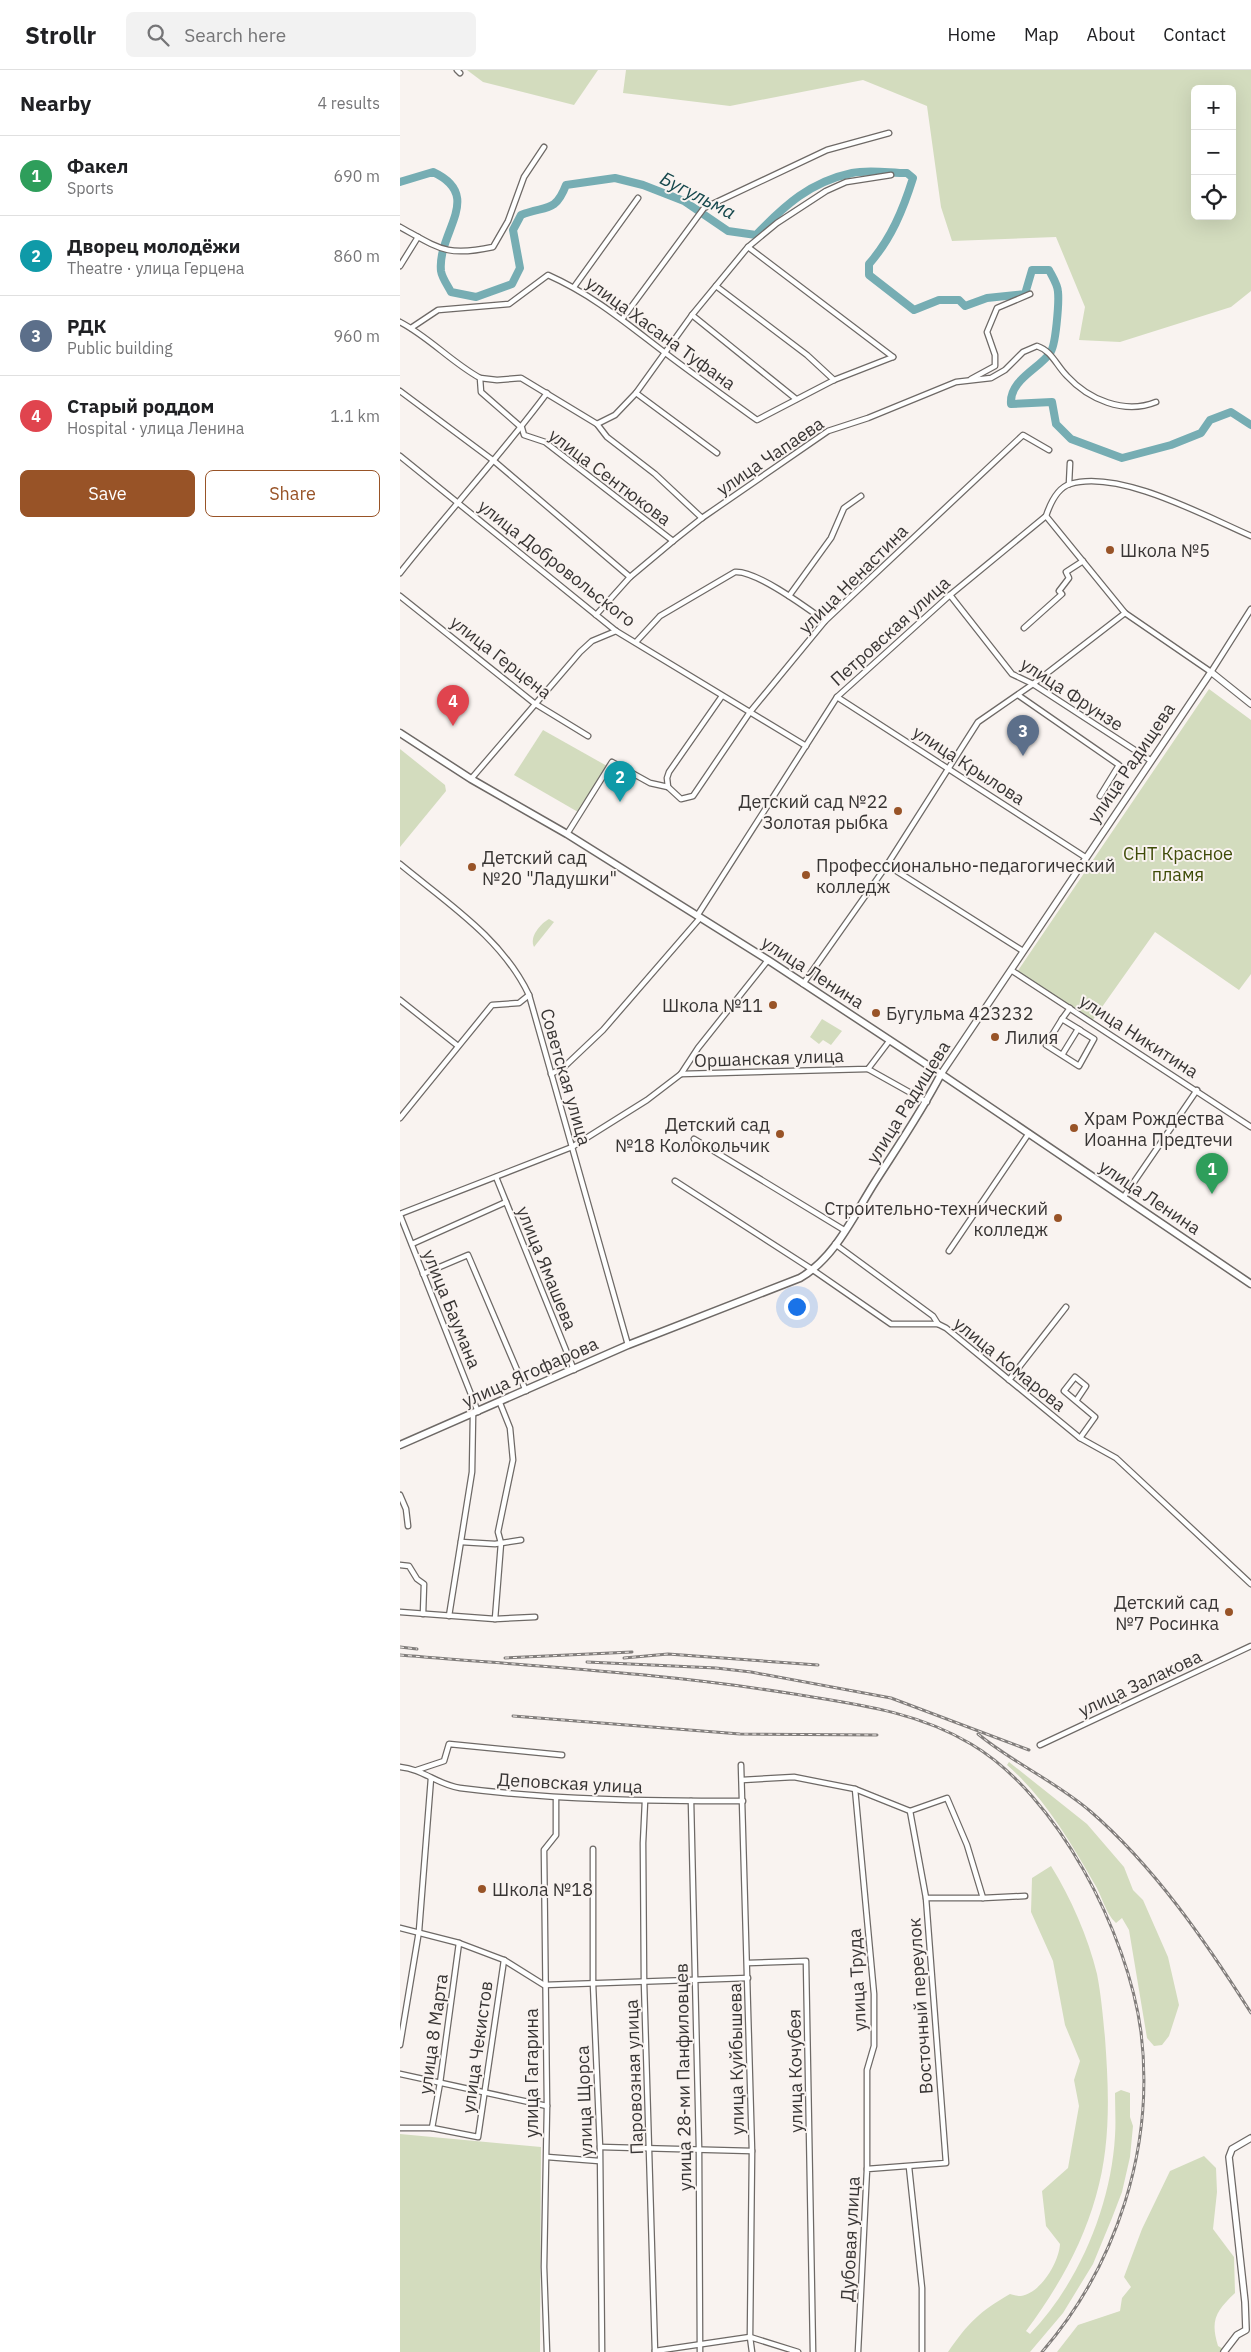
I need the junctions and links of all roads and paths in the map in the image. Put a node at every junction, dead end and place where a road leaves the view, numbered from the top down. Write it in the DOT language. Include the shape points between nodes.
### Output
graph roads {
  1 [pos="889,133"];
  2 [pos="544,147"];
  3 [pos="891,175"];
  4 [pos="638,198"];
  5 [pos="400,228"];
  6 [pos="418,237"];
  7 [pos="748,246"];
  8 [pos="400,266"];
  9 [pos="716,286"];
  10 [pos="574,287"];
  11 [pos="1030,294"];
  12 [pos="692,315"];
  13 [pos="623,318"];
  14 [pos="400,322"];
  15 [pos="411,328"];
  16 [pos="666,354"];
  17 [pos="480,378"];
  18 [pos="834,380"];
  19 [pos="967,381"];
  20 [pos="400,391"];
  21 [pos="547,393"];
  22 [pos="636,393"];
  23 [pos="796,399"];
  24 [pos="1156,402"];
  25 [pos="597,424"];
  26 [pos="522,428"];
  27 [pos="1049,450"];
  28 [pos="717,453"];
  29 [pos="400,456"];
  30 [pos="494,461"];
  31 [pos="1070,463"];
  32 [pos="1068,484"];
  33 [pos="860,496"];
  34 [pos="457,501"];
  35 [pos="1046,516"];
  36 [pos="702,518"];
  37 [pos="1251,536"];
  38 [pos="673,541"];
  39 [pos="1082,561"];
  40 [pos="400,573"];
  41 [pos="630,577"];
  42 [pos="950,594"];
  43 [pos="400,596"];
  44 [pos="789,596"];
  45 [pos="1251,610"];
  46 [pos="1125,613"];
  47 [pos="596,615"];
  48 [pos="825,621"];
  49 [pos="1024,628"];
  50 [pos="616,631"];
  51 [pos="636,642"];
  52 [pos="1211,672"];
  53 [pos="1033,684"];
  54 [pos="1018,695"];
  55 [pos="722,696"];
  56 [pos="837,697"];
  57 [pos="534,703"];
  58 [pos="1251,704"];
  59 [pos="750,712"];
  60 [pos="400,733"];
  61 [pos="588,736"];
  62 [pos="806,746"];
  63 [pos="1150,760"];
  64 [pos="950,769"];
  65 [pos="471,779"];
  66 [pos="668,787"];
  67 [pos="1100,796"];
  68 [pos="567,834"];
  69 [pos="1085,857"];
  70 [pos="400,864"];
  71 [pos="887,865"];
  72 [pos="698,917"];
  73 [pos="1023,951"];
  74 [pos="768,960"];
  75 [pos="1011,970"];
  76 [pos="803,984"];
  77 [pos="528,995"];
  78 [pos="400,1000"];
  79 [pos="1070,1008"];
  80 [pos="1062,1019"];
  81 [pos="1100,1028"];
  82 [pos="1078,1029"];
  83 [pos="1094,1039"];
  84 [pos="890,1040"];
  85 [pos="458,1046"];
  86 [pos="1062,1055"];
  87 [pos="868,1068"];
  88 [pos="551,1074"];
  89 [pos="681,1074"];
  90 [pos="941,1074"];
  91 [pos="1197,1090"];
  92 [pos="927,1102"];
  93 [pos="400,1118"];
  94 [pos="1251,1127"];
  95 [pos="1029,1133"];
  96 [pos="694,1139"];
  97 [pos="572,1147"];
  98 [pos="496,1177"];
  99 [pos="675,1181"];
  100 [pos="1123,1198"];
  101 [pos="506,1202"];
  102 [pos="400,1215"];
  103 [pos="844,1230"];
  104 [pos="412,1244"];
  105 [pos="835,1244"];
  106 [pos="949,1250"];
  107 [pos="813,1270"];
  108 [pos="423,1274"];
  109 [pos="1251,1284"];
  110 [pos="1066,1307"];
  111 [pos="938,1324"];
  112 [pos="672,1327"];
  113 [pos="628,1345"];
  114 [pos="574,1370"];
  115 [pos="1009,1380"];
  116 [pos="526,1391"];
  117 [pos="1076,1401"];
  118 [pos="500,1403"];
  119 [pos="475,1413"];
  120 [pos="1080,1438"];
  121 [pos="400,1445"];
  122 [pos="400,1495"];
  123 [pos="408,1526"];
  124 [pos="521,1540"];
  125 [pos="461,1542"];
  126 [pos="500,1543"];
  127 [pos="400,1565"];
  128 [pos="1251,1584"];
  129 [pos="400,1612"];
  130 [pos="423,1614"];
  131 [pos="449,1616"];
  132 [pos="536,1617"];
  133 [pos="495,1619"];
  134 [pos="1251,1646"];
  135 [pos="1040,1745"];
  136 [pos="562,1755"];
  137 [pos="741,1765"];
  138 [pos="400,1767"];
  139 [pos="417,1770"];
  140 [pos="432,1778"];
  141 [pos="742,1780"];
  142 [pos="855,1789"];
  143 [pos="556,1798"];
  144 [pos="645,1801"];
  145 [pos="692,1801"];
  146 [pos="743,1801"];
  147 [pos="910,1811"];
  148 [pos="593,1849"];
  149 [pos="1025,1896"];
  150 [pos="926,1898"];
  151 [pos="983,1898"];
  152 [pos="400,1928"];
  153 [pos="418,1931"];
  154 [pos="459,1943"];
  155 [pos="504,1960"];
  156 [pos="748,1963"];
  157 [pos="748,1978"];
  158 [pos="696,1979"];
  159 [pos="644,1982"];
  160 [pos="594,1984"];
  161 [pos="544,1985"];
  162 [pos="400,2045"];
  163 [pos="400,2074"];
  164 [pos="440,2083"];
  165 [pos="484,2093"];
  166 [pos="547,2106"];
  167 [pos="400,2128"];
  168 [pos="432,2128"];
  169 [pos="1251,2138"];
  170 [pos="600,2147"];
  171 [pos="699,2148"];
  172 [pos="650,2149"];
  173 [pos="752,2151"];
  174 [pos="547,2157"];
  175 [pos="599,2160"];
  176 [pos="909,2167"];
  177 [pos="867,2168"];
  178 [pos="1249,2330"];
  179 [pos="750,2337"];
  180 [pos="700,2344"];
  181 [pos="655,2351"];
  182 [pos="547,2352"];
  183 [pos="602,2352"];
  184 [pos="700,2352"];
  185 [pos="752,2352"];
  186 [pos="798,2352"];
  187 [pos="813,2352"];
  188 [pos="858,2352"];
  189 [pos="922,2352"];
  190 [pos="1224,2352"];
  1 -- 13 [label="street" via="827,150 704,208"];
  2 -- 6 [label="street" via="524,177 508,222 493,247 451,252"];
  3 -- 7 [label="street" via="846,182 777,223"];
  4 -- 10 [label="street"];
  5 -- 6 [label="street"];
  6 -- 8 [label="street"];
  7 -- 9 [label="street"];
  7 -- 18 [label="street, улица Хасана Туфана" via="893,358"];
  9 -- 12 [label="street"];
  9 -- 18 [label="street" via="807,355"];
  10 -- 13 [label="street, улица Хасана Туфана"];
  10 -- 15 [label="street, улица Хасана Туфана" via="548,276 509,304 438,310"];
  11 -- 19 [label="street" via="997,308 987,332 995,355 995,366"];
  12 -- 16 [label="street"];
  12 -- 23 [label="street"];
  13 -- 16 [label="street, улица Хасана Туфана"];
  14 -- 15 [label="street"];
  15 -- 17 [label="street"];
  16 -- 22 [label="street"];
  16 -- 23 [label="street, улица Хасана Туфана" via="757,420"];
  17 -- 21 [label="street" via="521,378"];
  17 -- 26 [label="street, улица Сентюкова" via="481,392"];
  18 -- 23 [label="street, улица Хасана Туфана"];
  19 -- 24 [label="street, улица Чапаева" via="991,378 1023,352 1037,346 1047,349 1066,375 1093,398 1129,406"];
  19 -- 36 [label="street, улица Чапаева" via="956,382 828,431"];
  20 -- 30 [label="street"];
  21 -- 25 [label="street"];
  21 -- 26 [label="street"];
  22 -- 25 [label="street" via="615,415"];
  22 -- 28 [label="street"];
  25 -- 36 [label="street" via="607,437 655,474"];
  26 -- 30 [label="street"];
  26 -- 38 [label="street, улица Сентюкова" via="524,435 545,442"];
  27 -- 48 [label="street, улица Ненастина" via="1023,436"];
  29 -- 34 [label="street, улица Добровольского"];
  30 -- 34 [label="street"];
  30 -- 41 [label="street"];
  31 -- 32 [label="street"];
  32 -- 35 [label="street" via="1052,499"];
  32 -- 37 [label="street" via="1093,480 1126,485 1165,498"];
  33 -- 44 [label="street" via="844,508 831,538"];
  34 -- 40 [label="street"];
  34 -- 47 [label="street, улица Добровольского"];
  35 -- 39 [label="street"];
  35 -- 42 [label="street, Петровская улица"];
  36 -- 38 [label="street, улица Чапаева"];
  38 -- 41 [label="street, улица Чапаева"];
  39 -- 46 [label="street"];
  39 -- 49 [label="street" via="1066,572 1069,578 1059,591 1062,594"];
  41 -- 47 [label="street, улица Чапаева"];
  42 -- 53 [label="street, улица Фрунзе" via="1012,674"];
  42 -- 56 [label="street, Петровская улица"];
  43 -- 57 [label="street, улица Герцена"];
  44 -- 48 [label="street"];
  44 -- 51 [label="street" via="746,573 735,572 660,616"];
  45 -- 52 [label="street"];
  46 -- 52 [label="street"];
  46 -- 53 [label="street"];
  47 -- 50 [label="street, улица Добровольского"];
  48 -- 59 [label="street, улица Ненастина"];
  50 -- 51 [label="street, улица Добровольского"];
  50 -- 57 [label="street" via="592,642 580,652"];
  51 -- 55 [label="street, улица Добровольского"];
  52 -- 58 [label="street"];
  52 -- 63 [label="street, улица Радищева"];
  53 -- 54 [label="street"];
  53 -- 63 [label="street, улица Фрунзе"];
  54 -- 64 [label="street" via="978,722"];
  54 -- 67 [label="street" via="1119,765"];
  55 -- 59 [label="street, улица Добровольского"];
  55 -- 66 [label="street" via="669,772"];
  56 -- 62 [label="street, Петровская улица"];
  56 -- 64 [label="street, улица Крылова"];
  57 -- 61 [label="street, улица Герцена"];
  57 -- 65 [label="street"];
  59 -- 62 [label="street, улица Добровольского"];
  59 -- 66 [label="street, улица Ненастина" via="693,796 681,799"];
  60 -- 65 [label="main road, улица Ленина"];
  62 -- 72 [label="street, Петровская улица"];
  63 -- 69 [label="street, улица Радищева"];
  64 -- 69 [label="street, улица Крылова"];
  64 -- 71 [label="street"];
  65 -- 68 [label="main road, улица Ленина"];
  66 -- 68 [label="street" via="650,783 612,762"];
  68 -- 72 [label="main road, улица Ленина"];
  69 -- 73 [label="street, улица Радищева"];
  70 -- 77 [label="street, Советская улица" via="490,939 518,973"];
  71 -- 73 [label="street"];
  71 -- 76 [label="street"];
  72 -- 74 [label="main road, улица Ленина"];
  72 -- 88 [label="street, Петровская улица" via="603,1030 564,1067"];
  73 -- 75 [label="street, улица Радищева"];
  74 -- 76 [label="main road, улица Ленина"];
  74 -- 89 [label="street"];
  75 -- 79 [label="street, улица Никитина"];
  75 -- 90 [label="street, улица Радищева"];
  76 -- 84 [label="main road, улица Ленина"];
  77 -- 85 [label="street" via="519,1003 492,1006"];
  77 -- 88 [label="street, Советская улица"];
  78 -- 85 [label="street"];
  79 -- 80 [label="street"];
  79 -- 81 [label="street, улица Никитина"];
  80 -- 82 [label="street"];
  80 -- 86 [label="street" via="1046,1045"];
  81 -- 83 [label="street"];
  81 -- 91 [label="street, улица Никитина"];
  82 -- 83 [label="street"];
  82 -- 86 [label="street"];
  83 -- 86 [label="street" via="1079,1066"];
  84 -- 87 [label="street, Оршанская улица"];
  84 -- 90 [label="main road, улица Ленина"];
  85 -- 93 [label="street"];
  87 -- 89 [label="street, Оршанская улица"];
  87 -- 92 [label="street"];
  88 -- 97 [label="street, Советская улица"];
  89 -- 97 [label="street, Оршанская улица" via="647,1100"];
  90 -- 92 [label="main road, улица Радищева"];
  90 -- 95 [label="main road, улица Ленина"];
  91 -- 94 [label="street, улица Никитина"];
  91 -- 100 [label="street"];
  92 -- 103 [label="main road, улица Радищева"];
  95 -- 100 [label="main road, улица Ленина"];
  95 -- 106 [label="street"];
  96 -- 103 [label="street"];
  97 -- 98 [label="street, Оршанская улица"];
  97 -- 113 [label="street, Советская улица"];
  98 -- 101 [label="street, улица Ямашева"];
  98 -- 102 [label="street, Оршанская улица"];
  99 -- 107 [label="street, улица Комарова"];
  100 -- 109 [label="main road, улица Ленина"];
  101 -- 104 [label="street"];
  101 -- 114 [label="street, улица Ямашева"];
  102 -- 104 [label="street, улица Баумана"];
  103 -- 105 [label="main road, улица Радищева"];
  104 -- 108 [label="street, улица Баумана"];
  105 -- 107 [label="main road, улица Радищева"];
  105 -- 111 [label="street" via="933,1316"];
  107 -- 111 [label="street, улица Комарова" via="891,1324"];
  107 -- 112 [label="main road, улица Радищева" via="800,1278"];
  108 -- 116 [label="street" via="468,1254"];
  108 -- 119 [label="street, улица Баумана"];
  110 -- 115 [label="street"];
  111 -- 115 [label="street, улица Комарова"];
  112 -- 113 [label="main road, улица Ягофарова"];
  113 -- 114 [label="main road, улица Ягофарова"];
  114 -- 116 [label="main road, улица Ягофарова"];
  115 -- 120 [label="street, улица Комарова"];
  116 -- 118 [label="main road, улица Ягофарова"];
  117 -- 117 [label="street" via="1064,1391 1074,1377 1086,1386"];
  117 -- 120 [label="street" via="1095,1417"];
  118 -- 119 [label="main road, улица Ягофарова"];
  118 -- 126 [label="street" via="510,1428 513,1460 498,1532"];
  119 -- 121 [label="main road, улица Ягофарова"];
  119 -- 125 [label="street" via="472,1472"];
  120 -- 128 [label="street, улица Комарова" via="1116,1458"];
  122 -- 123 [label="street"];
  124 -- 126 [label="street"];
  125 -- 126 [label="street"];
  125 -- 131 [label="street"];
  126 -- 133 [label="street"];
  127 -- 130 [label="street" via="409,1566 424,1584"];
  129 -- 130 [label="street"];
  130 -- 131 [label="street"];
  131 -- 133 [label="street"];
  132 -- 133 [label="street"];
  134 -- 135 [label="street, улица Залакова"];
  136 -- 139 [label="street" via="448,1744 444,1761"];
  137 -- 141 [label="street, улица Куйбышева"];
  138 -- 139 [label="street, Деповская улица"];
  139 -- 140 [label="street, Деповская улица"];
  140 -- 143 [label="street, Деповская улица" via="456,1788"];
  140 -- 153 [label="street"];
  141 -- 142 [label="street" via="794,1777"];
  141 -- 146 [label="street, улица Куйбышева"];
  142 -- 147 [label="street"];
  142 -- 177 [label="street, улица Труда" via="874,1994 874,2046 868,2070"];
  143 -- 144 [label="street, Деповская улица"];
  143 -- 161 [label="street, улица Гагарина" via="556,1835 544,1850"];
  144 -- 145 [label="street, Деповская улица"];
  144 -- 159 [label="street, Паровозная улица"];
  145 -- 146 [label="street, Деповская улица"];
  145 -- 158 [label="street, улица 28-ми Панфиловцев"];
  146 -- 156 [label="street, улица Куйбышева"];
  147 -- 150 [label="street, Восточный переулок"];
  147 -- 151 [label="street" via="947,1798"];
  148 -- 160 [label="street, улица Щорса"];
  149 -- 151 [label="street"];
  150 -- 151 [label="street"];
  150 -- 176 [label="street, Восточный переулок" via="946,2164"];
  152 -- 153 [label="street"];
  153 -- 154 [label="street"];
  153 -- 162 [label="street"];
  154 -- 155 [label="street"];
  154 -- 164 [label="street, улица 8 Марта"];
  155 -- 161 [label="street"];
  155 -- 165 [label="street, улица Чекистов"];
  156 -- 157 [label="street, улица Куйбышева"];
  156 -- 187 [label="street, улица Кочубея" via="806,1962"];
  157 -- 158 [label="street"];
  157 -- 173 [label="street, улица Куйбышева"];
  158 -- 159 [label="street"];
  158 -- 171 [label="street, улица 28-ми Панфиловцев"];
  159 -- 160 [label="street"];
  159 -- 172 [label="street, Паровозная улица"];
  160 -- 161 [label="street"];
  160 -- 170 [label="street, улица Щорса"];
  161 -- 166 [label="street, улица Гагарина"];
  163 -- 164 [label="street"];
  164 -- 165 [label="street"];
  164 -- 168 [label="street, улица 8 Марта"];
  165 -- 166 [label="street"];
  165 -- 168 [label="street, улица Чекистов" via="478,2137"];
  166 -- 174 [label="street, улица Гагарина"];
  167 -- 168 [label="street"];
  169 -- 178 [label="street" via="1232,2149 1229,2157"];
  170 -- 172 [label="street"];
  170 -- 175 [label="street, улица Щорса"];
  171 -- 172 [label="street"];
  171 -- 173 [label="street"];
  171 -- 180 [label="street, улица 28-ми Панфиловцев"];
  172 -- 181 [label="street, Паровозная улица"];
  173 -- 179 [label="street, улица Куйбышева"];
  174 -- 175 [label="street"];
  174 -- 182 [label="street, улица Гагарина" via="544,2267"];
  175 -- 183 [label="street, улица Щорса"];
  176 -- 177 [label="street, Дубовая улица"];
  176 -- 189 [label="street" via="922,2288"];
  177 -- 188 [label="street, Дубовая улица"];
  178 -- 190 [label="street" via="1237,2335"];
  179 -- 180 [label="street"];
  179 -- 185 [label="street, улица Куйбышева"];
  179 -- 186 [label="street"];
  180 -- 181 [label="street"];
  180 -- 184 [label="street, улица 28-ми Панфиловцев"];
}
